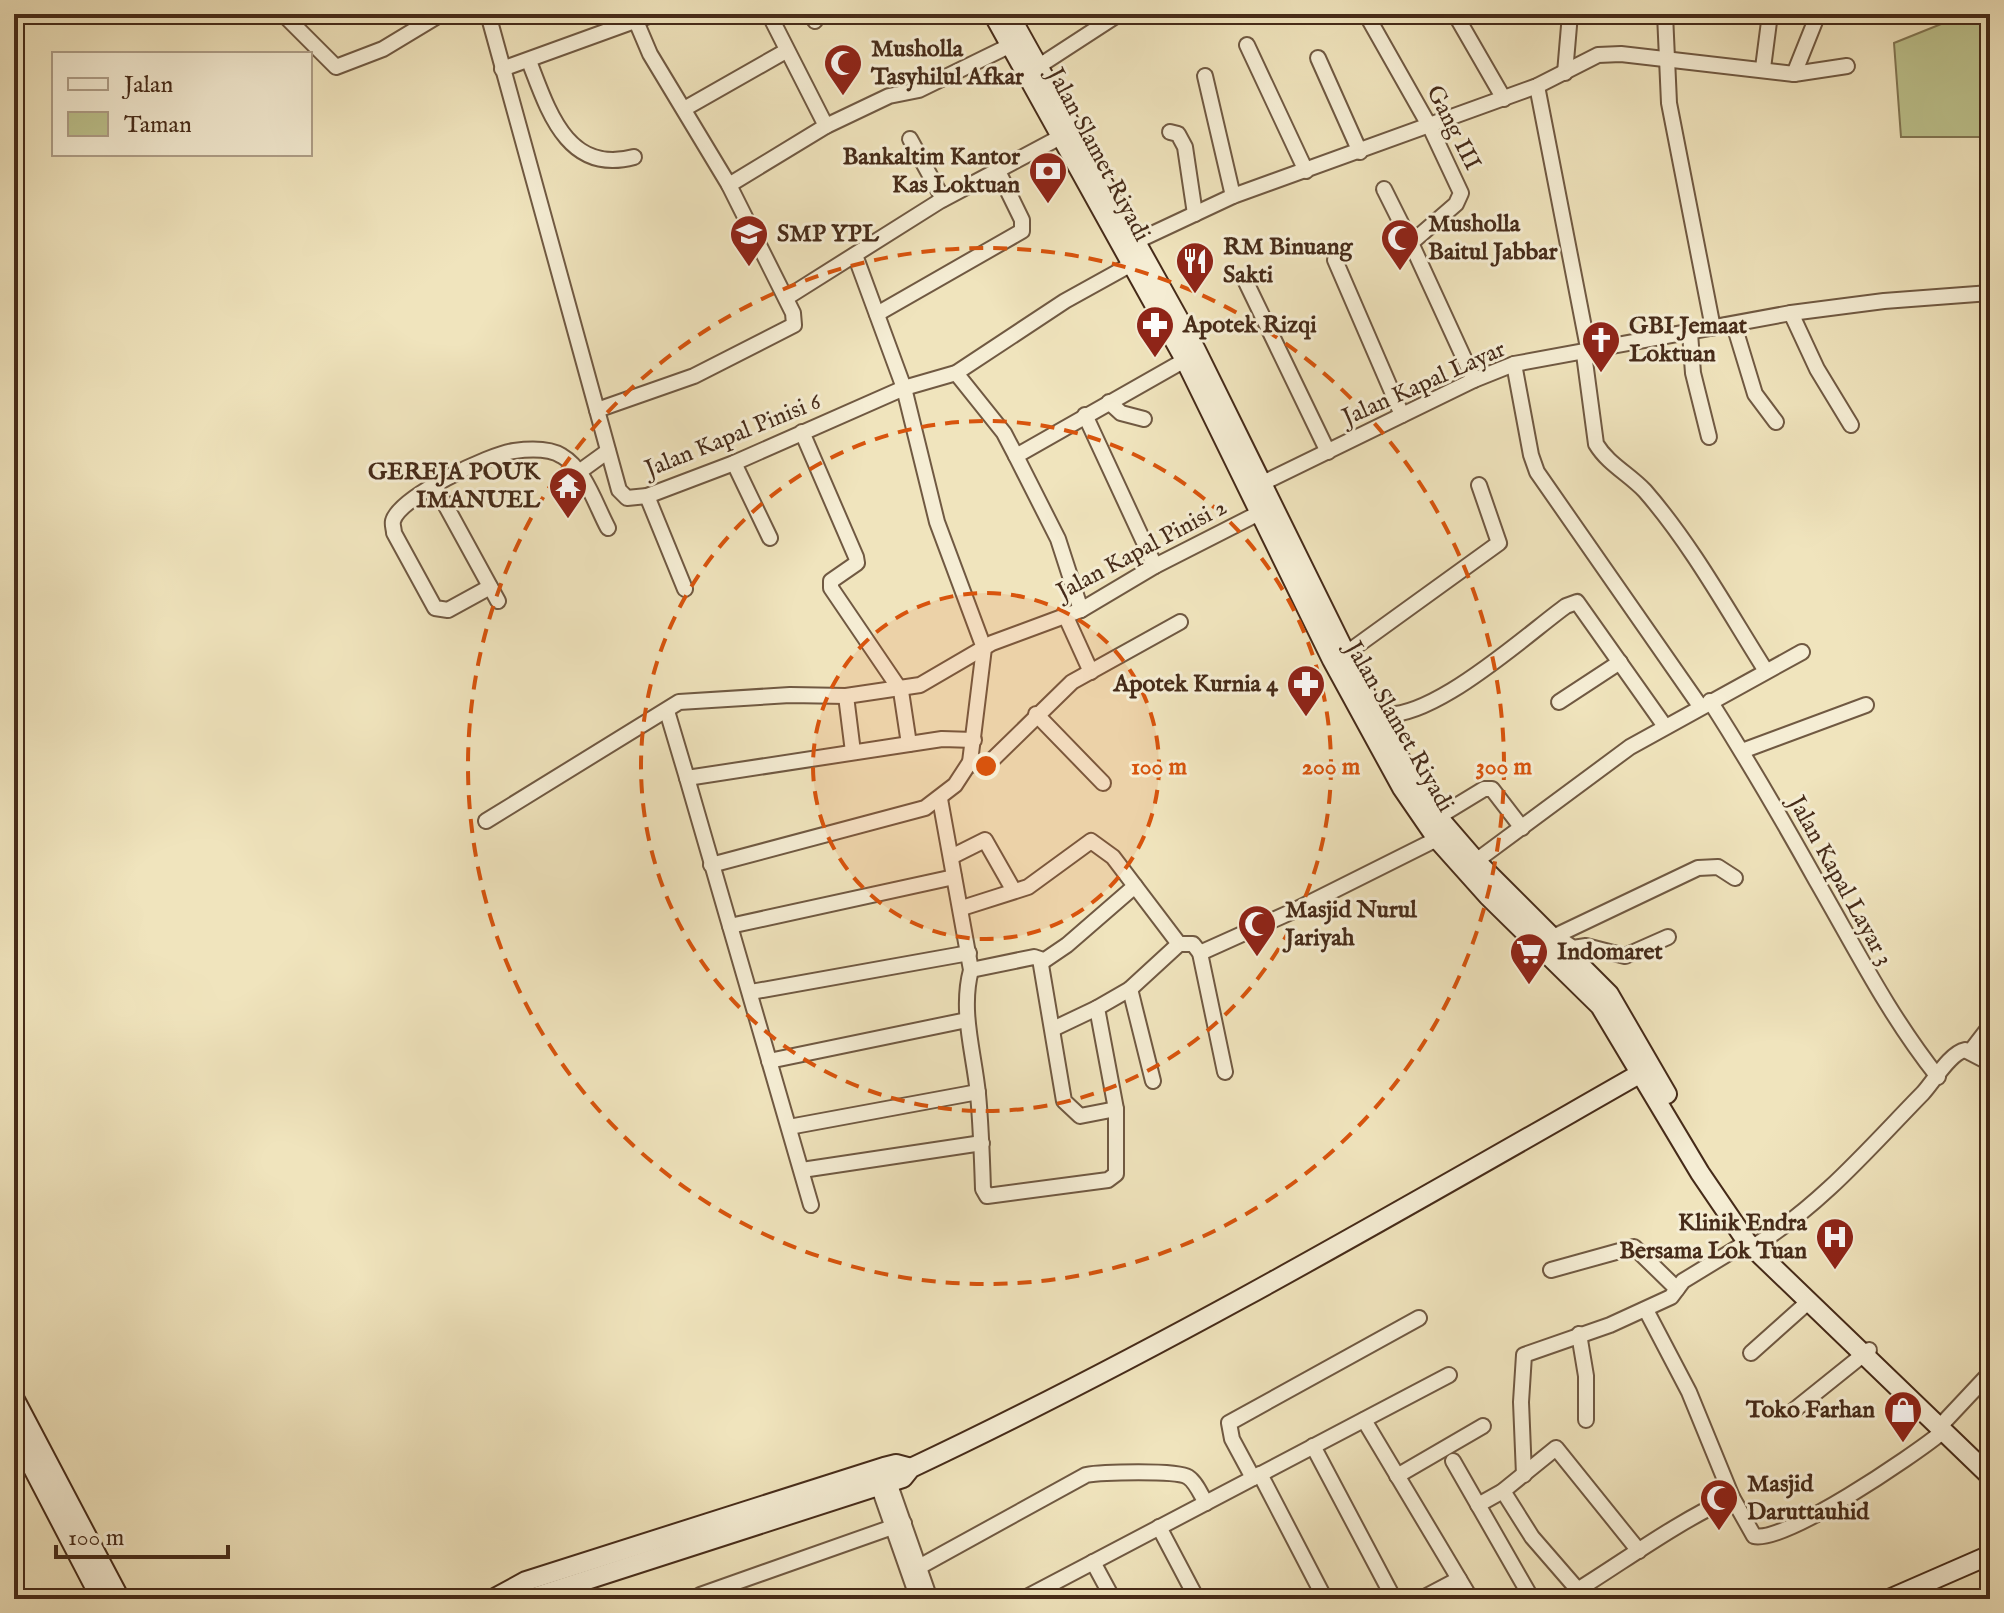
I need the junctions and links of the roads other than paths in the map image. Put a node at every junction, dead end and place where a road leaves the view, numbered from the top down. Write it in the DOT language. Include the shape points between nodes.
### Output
graph roads {
  1 [pos="283,14"];
  2 [pos="441,14"];
  3 [pos="488,14"];
  4 [pos="654,14"];
  5 [pos="769,14"];
  6 [pos="993,14"];
  7 [pos="1009,14"];
  8 [pos="1119,14"];
  9 [pos="1366,14"];
  10 [pos="1455,14"];
  11 [pos="1570,14"];
  12 [pos="1665,14"];
  13 [pos="1770,14"];
  14 [pos="1818,14"];
  15 [pos="634,17"];
  16 [pos="1011,45"];
  17 [pos="1247,45"];
  18 [pos="786,51"];
  19 [pos="1318,58"];
  20 [pos="529,61"];
  21 [pos="1666,61"];
  22 [pos="1039,66"];
  23 [pos="1847,66"];
  24 [pos="1763,68"];
  25 [pos="502,69"];
  26 [pos="1565,73"];
  27 [pos="1794,74"];
  28 [pos="1205,76"];
  29 [pos="1537,86"];
  30 [pos="1504,99"];
  31 [pos="684,109"];
  32 [pos="826,126"];
  33 [pos="1430,127"];
  34 [pos="1069,132"];
  35 [pos="1170,132"];
  36 [pos="910,139"];
  37 [pos="1360,152"];
  38 [pos="634,157"];
  39 [pos="998,171"];
  40 [pos="1306,171"];
  41 [pos="729,185"];
  42 [pos="1384,189"];
  43 [pos="1233,196"];
  44 [pos="943,199"];
  45 [pos="1195,214"];
  46 [pos="1137,241"];
  47 [pos="1411,243"];
  48 [pos="855,255"];
  49 [pos="1335,260"];
  50 [pos="1130,265"];
  51 [pos="1245,280"];
  52 [pos="1990,293"];
  53 [pos="786,298"];
  54 [pos="1791,313"];
  55 [pos="877,314"];
  56 [pos="1734,325"];
  57 [pos="1713,328"];
  58 [pos="1690,333"];
  59 [pos="1587,354"];
  60 [pos="1185,360"];
  61 [pos="1514,364"];
  62 [pos="956,373"];
  63 [pos="1474,380"];
  64 [pos="904,388"];
  65 [pos="1109,402"];
  66 [pos="597,410"];
  67 [pos="1085,415"];
  68 [pos="1402,415"];
  69 [pos="1144,419"];
  70 [pos="1776,422"];
  71 [pos="1851,425"];
  72 [pos="802,432"];
  73 [pos="1709,437"];
  74 [pos="608,451"];
  75 [pos="1328,452"];
  76 [pos="1016,456"];
  77 [pos="734,463"];
  78 [pos="579,472"];
  79 [pos="1263,483"];
  80 [pos="1479,485"];
  81 [pos="435,486"];
  82 [pos="647,496"];
  83 [pos="1268,508"];
  84 [pos="608,528"];
  85 [pos="770,538"];
  86 [pos="1155,566"];
  87 [pos="490,587"];
  88 [pos="685,589"];
  89 [pos="498,601"];
  90 [pos="1081,610"];
  91 [pos="1066,617"];
  92 [pos="1180,622"];
  93 [pos="984,648"];
  94 [pos="1802,652"];
  95 [pos="1344,655"];
  96 [pos="1620,662"];
  97 [pos="1766,671"];
  98 [pos="1091,672"];
  99 [pos="901,691"];
  100 [pos="846,696"];
  101 [pos="1559,702"];
  102 [pos="1705,703"];
  103 [pos="1866,705"];
  104 [pos="667,711"];
  105 [pos="1373,712"];
  106 [pos="1036,714"];
  107 [pos="1664,725"];
  108 [pos="974,740"];
  109 [pos="909,744"];
  110 [pos="1742,751"];
  111 [pos="853,752"];
  112 [pos="970,762"];
  113 [pos="687,778"];
  114 [pos="1103,783"];
  115 [pos="1408,784"];
  116 [pos="940,799"];
  117 [pos="1438,817"];
  118 [pos="486,821"];
  119 [pos="1522,828"];
  120 [pos="1437,839"];
  121 [pos="953,856"];
  122 [pos="1476,861"];
  123 [pos="711,865"];
  124 [pos="954,877"];
  125 [pos="1735,878"];
  126 [pos="1135,886"];
  127 [pos="1014,891"];
  128 [pos="962,908"];
  129 [pos="730,926"];
  130 [pos="1554,937"];
  131 [pos="1668,937"];
  132 [pos="1179,944"];
  133 [pos="969,953"];
  134 [pos="1200,953"];
  135 [pos="1042,962"];
  136 [pos="971,970"];
  137 [pos="1130,989"];
  138 [pos="751,992"];
  139 [pos="1097,1008"];
  140 [pos="967,1020"];
  141 [pos="1990,1026"];
  142 [pos="1053,1029"];
  143 [pos="1970,1052"];
  144 [pos="769,1061"];
  145 [pos="1990,1063"];
  146 [pos="1225,1072"];
  147 [pos="1641,1073"];
  148 [pos="1938,1077"];
  149 [pos="1153,1081"];
  150 [pos="978,1092"];
  151 [pos="1116,1109"];
  152 [pos="789,1127"];
  153 [pos="982,1143"];
  154 [pos="802,1170"];
  155 [pos="811,1205"];
  156 [pos="1753,1242"];
  157 [pos="1551,1270"];
  158 [pos="1677,1289"];
  159 [pos="1807,1303"];
  160 [pos="1646,1310"];
  161 [pos="1419,1318"];
  162 [pos="1579,1334"];
  163 [pos="1751,1353"];
  164 [pos="1866,1354"];
  165 [pos="1990,1373"];
  166 [pos="1449,1375"];
  167 [pos="14,1398"];
  168 [pos="1793,1411"];
  169 [pos="1364,1420"];
  170 [pos="1586,1420"];
  171 [pos="1483,1426"];
  172 [pos="1942,1427"];
  173 [pos="14,1432"];
  174 [pos="1313,1446"];
  175 [pos="1453,1461"];
  176 [pos="1990,1463"];
  177 [pos="911,1468"];
  178 [pos="1524,1475"];
  179 [pos="1256,1476"];
  180 [pos="1397,1476"];
  181 [pos="1990,1476"];
  182 [pos="883,1484"];
  183 [pos="1503,1491"];
  184 [pos="1732,1497"];
  185 [pos="1206,1503"];
  186 [pos="1478,1505"];
  187 [pos="775,1511"];
  188 [pos="898,1525"];
  189 [pos="1159,1527"];
  190 [pos="84,1548"];
  191 [pos="1639,1551"];
  192 [pos="1990,1555"];
  193 [pos="1093,1562"];
  194 [pos="919,1567"];
  195 [pos="1459,1579"];
  196 [pos="1578,1590"];
  197 [pos="700,1595"];
  198 [pos="101,1599"];
  199 [pos="120,1599"];
  200 [pos="493,1599"];
  201 [pos="528,1599"];
  202 [pos="918,1599"];
  203 [pos="930,1599"];
  204 [pos="1023,1599"];
  205 [pos="1113,1599"];
  206 [pos="1197,1599"];
  207 [pos="1325,1599"];
  208 [pos="1394,1599"];
  209 [pos="1421,1599"];
  210 [pos="1471,1599"];
  211 [pos="1532,1599"];
  212 [pos="1563,1599"];
  213 [pos="1889,1599"];
  1 -- 2 [label="street" via="336,67 383,49"];
  3 -- 25 [label="street, Jalan Kapal Pinisi 6"];
  4 -- 15 [label="street"];
  5 -- 18 [label="street"];
  6 -- 16 [label="street, Jalan Slamet Riyadi"];
  7 -- 22 [label="street, Jalan Slamet Riyadi"];
  8 -- 22 [label="street"];
  9 -- 33 [label="street, Gang III"];
  10 -- 30 [label="street"];
  11 -- 26 [label="street"];
  12 -- 21 [label="street"];
  13 -- 24 [label="street"];
  14 -- 27 [label="street"];
  15 -- 20 [label="street"];
  15 -- 31 [label="street"];
  16 -- 32 [label="street" via="919,90 889,96"];
  16 -- 34 [label="street, Jalan Slamet Riyadi"];
  17 -- 40 [label="street"];
  18 -- 31 [label="street"];
  18 -- 32 [label="street"];
  19 -- 37 [label="street"];
  20 -- 25 [label="street"];
  20 -- 38 [label="street" via="552,118 568,140 599,160"];
  21 -- 24 [label="street"];
  21 -- 26 [label="street" via="1608,53"];
  21 -- 57 [label="street" via="1669,103"];
  22 -- 34 [label="street, Jalan Slamet Riyadi"];
  23 -- 27 [label="street"];
  24 -- 27 [label="street"];
  25 -- 66 [label="street, Jalan Kapal Pinisi 6"];
  26 -- 29 [label="street"];
  28 -- 43 [label="street"];
  29 -- 30 [label="street"];
  29 -- 59 [label="street"];
  30 -- 33 [label="street"];
  31 -- 41 [label="street"];
  32 -- 41 [label="street"];
  33 -- 37 [label="street"];
  33 -- 47 [label="street, Gang III" via="1460,199"];
  34 -- 39 [label="street"];
  34 -- 46 [label="street, Jalan Slamet Riyadi"];
  34 -- 50 [label="street, Jalan Slamet Riyadi"];
  35 -- 45 [label="street" via="1178,134 1185,147"];
  36 -- 44 [label="street"];
  37 -- 40 [label="street"];
  39 -- 44 [label="street"];
  39 -- 55 [label="street" via="1022,220 1022,231"];
  40 -- 43 [label="street"];
  41 -- 53 [label="street"];
  42 -- 47 [label="street"];
  43 -- 45 [label="street"];
  44 -- 48 [label="street"];
  45 -- 46 [label="street"];
  46 -- 79 [label="street, Jalan Slamet Riyadi"];
  47 -- 63 [label="street"];
  48 -- 53 [label="street"];
  48 -- 55 [label="street"];
  49 -- 68 [label="street"];
  50 -- 60 [label="street, Jalan Slamet Riyadi"];
  50 -- 62 [label="street, Jalan Kapal Pinisi 6"];
  51 -- 75 [label="street"];
  52 -- 54 [label="street, Jalan Kapal Layar"];
  53 -- 66 [label="street" via="795,319 786,332 662,390"];
  54 -- 56 [label="street, Jalan Kapal Layar"];
  54 -- 71 [label="street"];
  55 -- 64 [label="street"];
  56 -- 57 [label="street, Jalan Kapal Layar"];
  56 -- 70 [label="street" via="1755,394"];
  57 -- 58 [label="street, Jalan Kapal Layar"];
  58 -- 59 [label="street, Jalan Kapal Layar"];
  58 -- 73 [label="street" via="1693,373"];
  59 -- 61 [label="street, Jalan Kapal Layar"];
  59 -- 97 [label="street" via="1596,444 1602,455 1644,491 1706,575"];
  60 -- 65 [label="street"];
  60 -- 83 [label="street, Jalan Slamet Riyadi"];
  61 -- 63 [label="street, Jalan Kapal Layar"];
  61 -- 102 [label="street, Jalan Kapal Layar 3" via="1537,472"];
  62 -- 64 [label="street, Jalan Kapal Pinisi 6"];
  62 -- 76 [label="street"];
  63 -- 68 [label="street, Jalan Kapal Layar"];
  64 -- 72 [label="street, Jalan Kapal Pinisi 6"];
  64 -- 93 [label="street" via="937,522"];
  65 -- 67 [label="street"];
  65 -- 69 [label="street" via="1121,413"];
  66 -- 74 [label="street, Jalan Kapal Pinisi 6"];
  67 -- 76 [label="street"];
  67 -- 86 [label="street"];
  68 -- 75 [label="street, Jalan Kapal Layar"];
  72 -- 77 [label="street, Jalan Kapal Pinisi 6"];
  72 -- 99 [label="street" via="856,557 857,563 831,581 831,588"];
  74 -- 78 [label="street"];
  74 -- 82 [label="street, Jalan Kapal Pinisi 6" via="622,496"];
  75 -- 79 [label="street, Jalan Kapal Layar"];
  76 -- 90 [label="street" via="1058,539"];
  77 -- 82 [label="street, Jalan Kapal Pinisi 6"];
  77 -- 85 [label="street"];
  78 -- 81 [label="street" via="562,456 539,449 512,451"];
  78 -- 84 [label="street"];
  79 -- 83 [label="street, Jalan Slamet Riyadi"];
  80 -- 95 [label="street" via="1499,543"];
  81 -- 87 [label="street"];
  81 -- 87 [label="street" via="404,505 393,520 394,533 435,608 448,610"];
  82 -- 88 [label="street"];
  83 -- 86 [label="street, Jalan Kapal Pinisi 2"];
  83 -- 95 [label="street, Jalan Slamet Riyadi"];
  83 -- 115 [label="street, Jalan Slamet Riyadi" via="1338,672"];
  86 -- 90 [label="street, Jalan Kapal Pinisi 2"];
  87 -- 89 [label="street"];
  90 -- 91 [label="street, Jalan Kapal Pinisi 2"];
  91 -- 93 [label="street, Jalan Kapal Pinisi 2"];
  91 -- 98 [label="street"];
  92 -- 98 [label="street"];
  93 -- 99 [label="street, Jalan Kapal Pinisi 2"];
  93 -- 108 [label="street"];
  94 -- 97 [label="street"];
  95 -- 105 [label="street, Jalan Slamet Riyadi"];
  96 -- 101 [label="street"];
  96 -- 105 [label="street" via="1577,602 1572,603 1467,681 1411,711"];
  96 -- 107 [label="street"];
  97 -- 102 [label="street"];
  98 -- 106 [label="street"];
  99 -- 100 [label="street, Jalan Kapal Pinisi 2"];
  99 -- 109 [label="street"];
  100 -- 104 [label="street, Jalan Kapal Pinisi 2" via="694,700"];
  100 -- 111 [label="street"];
  102 -- 107 [label="street"];
  102 -- 110 [label="street, Jalan Kapal Layar 3"];
  103 -- 110 [label="street"];
  104 -- 113 [label="street"];
  104 -- 118 [label="street, Jalan Kapal Pinisi 2"];
  105 -- 115 [label="street, Jalan Slamet Riyadi"];
  106 -- 112 [label="street" via="987,765"];
  106 -- 114 [label="street"];
  107 -- 119 [label="street"];
  108 -- 109 [label="street"];
  108 -- 112 [label="street"];
  109 -- 111 [label="street"];
  110 -- 148 [label="street, Jalan Kapal Layar 3" via="1872,984"];
  111 -- 113 [label="street"];
  112 -- 116 [label="street"];
  113 -- 123 [label="street"];
  115 -- 117 [label="street, Jalan Slamet Riyadi"];
  115 -- 120 [label="street, Jalan Slamet Riyadi"];
  116 -- 121 [label="street"];
  116 -- 123 [label="street" via="906,814"];
  117 -- 119 [label="street" via="1492,789"];
  117 -- 122 [label="street, Jalan Slamet Riyadi"];
  119 -- 122 [label="street"];
  120 -- 134 [label="street"];
  120 -- 147 [label="street, Jalan Slamet Riyadi" via="1521,930 1584,986"];
  121 -- 124 [label="street"];
  121 -- 127 [label="street" via="985,840"];
  122 -- 130 [label="street, Jalan Slamet Riyadi"];
  123 -- 129 [label="street"];
  124 -- 128 [label="street"];
  124 -- 129 [label="street"];
  125 -- 130 [label="street" via="1718,867 1698,868"];
  126 -- 127 [label="street" via="1113,857 1091,841 1038,881"];
  126 -- 132 [label="street"];
  126 -- 135 [label="street"];
  127 -- 128 [label="street"];
  128 -- 133 [label="street"];
  129 -- 138 [label="street"];
  130 -- 131 [label="street" via="1573,948 1625,956"];
  130 -- 156 [label="street, Jalan Slamet Riyadi" via="1626,1019 1705,1167"];
  132 -- 134 [label="street" via="1189,942"];
  132 -- 137 [label="street"];
  133 -- 136 [label="street"];
  133 -- 138 [label="street"];
  134 -- 146 [label="street"];
  135 -- 136 [label="street" via="1034,957"];
  135 -- 142 [label="street"];
  136 -- 140 [label="street"];
  137 -- 139 [label="street"];
  137 -- 149 [label="street"];
  138 -- 144 [label="street"];
  139 -- 142 [label="street"];
  139 -- 151 [label="street"];
  140 -- 144 [label="street"];
  140 -- 150 [label="street"];
  141 -- 143 [label="street"];
  142 -- 151 [label="street" via="1062,1096 1070,1110 1080,1116"];
  143 -- 145 [label="street"];
  143 -- 148 [label="street" via="1957,1053"];
  144 -- 152 [label="street"];
  147 -- 156 [label="street, Jalan Slamet Riyadi" via="1713,1195"];
  147 -- 177 [label="street" via="1044,1405"];
  148 -- 156 [label="street" via="1808,1210"];
  150 -- 152 [label="street"];
  150 -- 153 [label="street"];
  151 -- 153 [label="street" via="1118,1170 1108,1180 987,1196"];
  152 -- 154 [label="street"];
  153 -- 154 [label="street"];
  154 -- 155 [label="street"];
  156 -- 158 [label="street"];
  156 -- 159 [label="street, Jalan Slamet Riyadi"];
  156 -- 164 [label="street, Jalan Slamet Riyadi"];
  157 -- 158 [label="street" via="1634,1247"];
  158 -- 160 [label="street"];
  159 -- 163 [label="street"];
  159 -- 164 [label="street, Jalan Slamet Riyadi"];
  160 -- 162 [label="street"];
  160 -- 184 [label="street" via="1689,1392"];
  161 -- 179 [label="street" via="1229,1423 1232,1439"];
  162 -- 170 [label="street"];
  162 -- 178 [label="street" via="1521,1359"];
  164 -- 168 [label="street"];
  164 -- 172 [label="street, Jalan Slamet Riyadi"];
  165 -- 172 [label="street"];
  166 -- 169 [label="street"];
  167 -- 190 [label="street"];
  169 -- 174 [label="street"];
  169 -- 180 [label="street"];
  171 -- 180 [label="street"];
  172 -- 176 [label="street, Jalan Slamet Riyadi"];
  172 -- 181 [label="street, Jalan Slamet Riyadi"];
  172 -- 184 [label="street" via="1856,1491 1768,1536 1751,1532"];
  173 -- 190 [label="street"];
  174 -- 179 [label="street"];
  174 -- 208 [label="street"];
  175 -- 186 [label="street"];
  177 -- 182 [label="street" via="903,1478"];
  177 -- 187 [label="street" via="896,1464"];
  178 -- 183 [label="street"];
  178 -- 191 [label="street" via="1558,1450"];
  179 -- 185 [label="street"];
  179 -- 207 [label="street"];
  180 -- 195 [label="street"];
  182 -- 187 [label="street"];
  182 -- 188 [label="street"];
  183 -- 186 [label="street"];
  183 -- 196 [label="street" via="1532,1537"];
  184 -- 191 [label="street" via="1673,1525"];
  185 -- 189 [label="street"];
  185 -- 194 [label="street" via="1194,1482 1182,1475 1086,1475"];
  186 -- 211 [label="street"];
  187 -- 200 [label="street" via="526,1581"];
  187 -- 201 [label="street"];
  188 -- 194 [label="street"];
  188 -- 197 [label="street"];
  188 -- 202 [label="street"];
  189 -- 193 [label="street"];
  189 -- 206 [label="street"];
  190 -- 198 [label="street"];
  190 -- 199 [label="street"];
  191 -- 196 [label="street"];
  192 -- 213 [label="street"];
  193 -- 204 [label="street"];
  193 -- 205 [label="street"];
  194 -- 203 [label="street"];
  195 -- 209 [label="street"];
  195 -- 210 [label="street"];
  196 -- 212 [label="street"];
}
